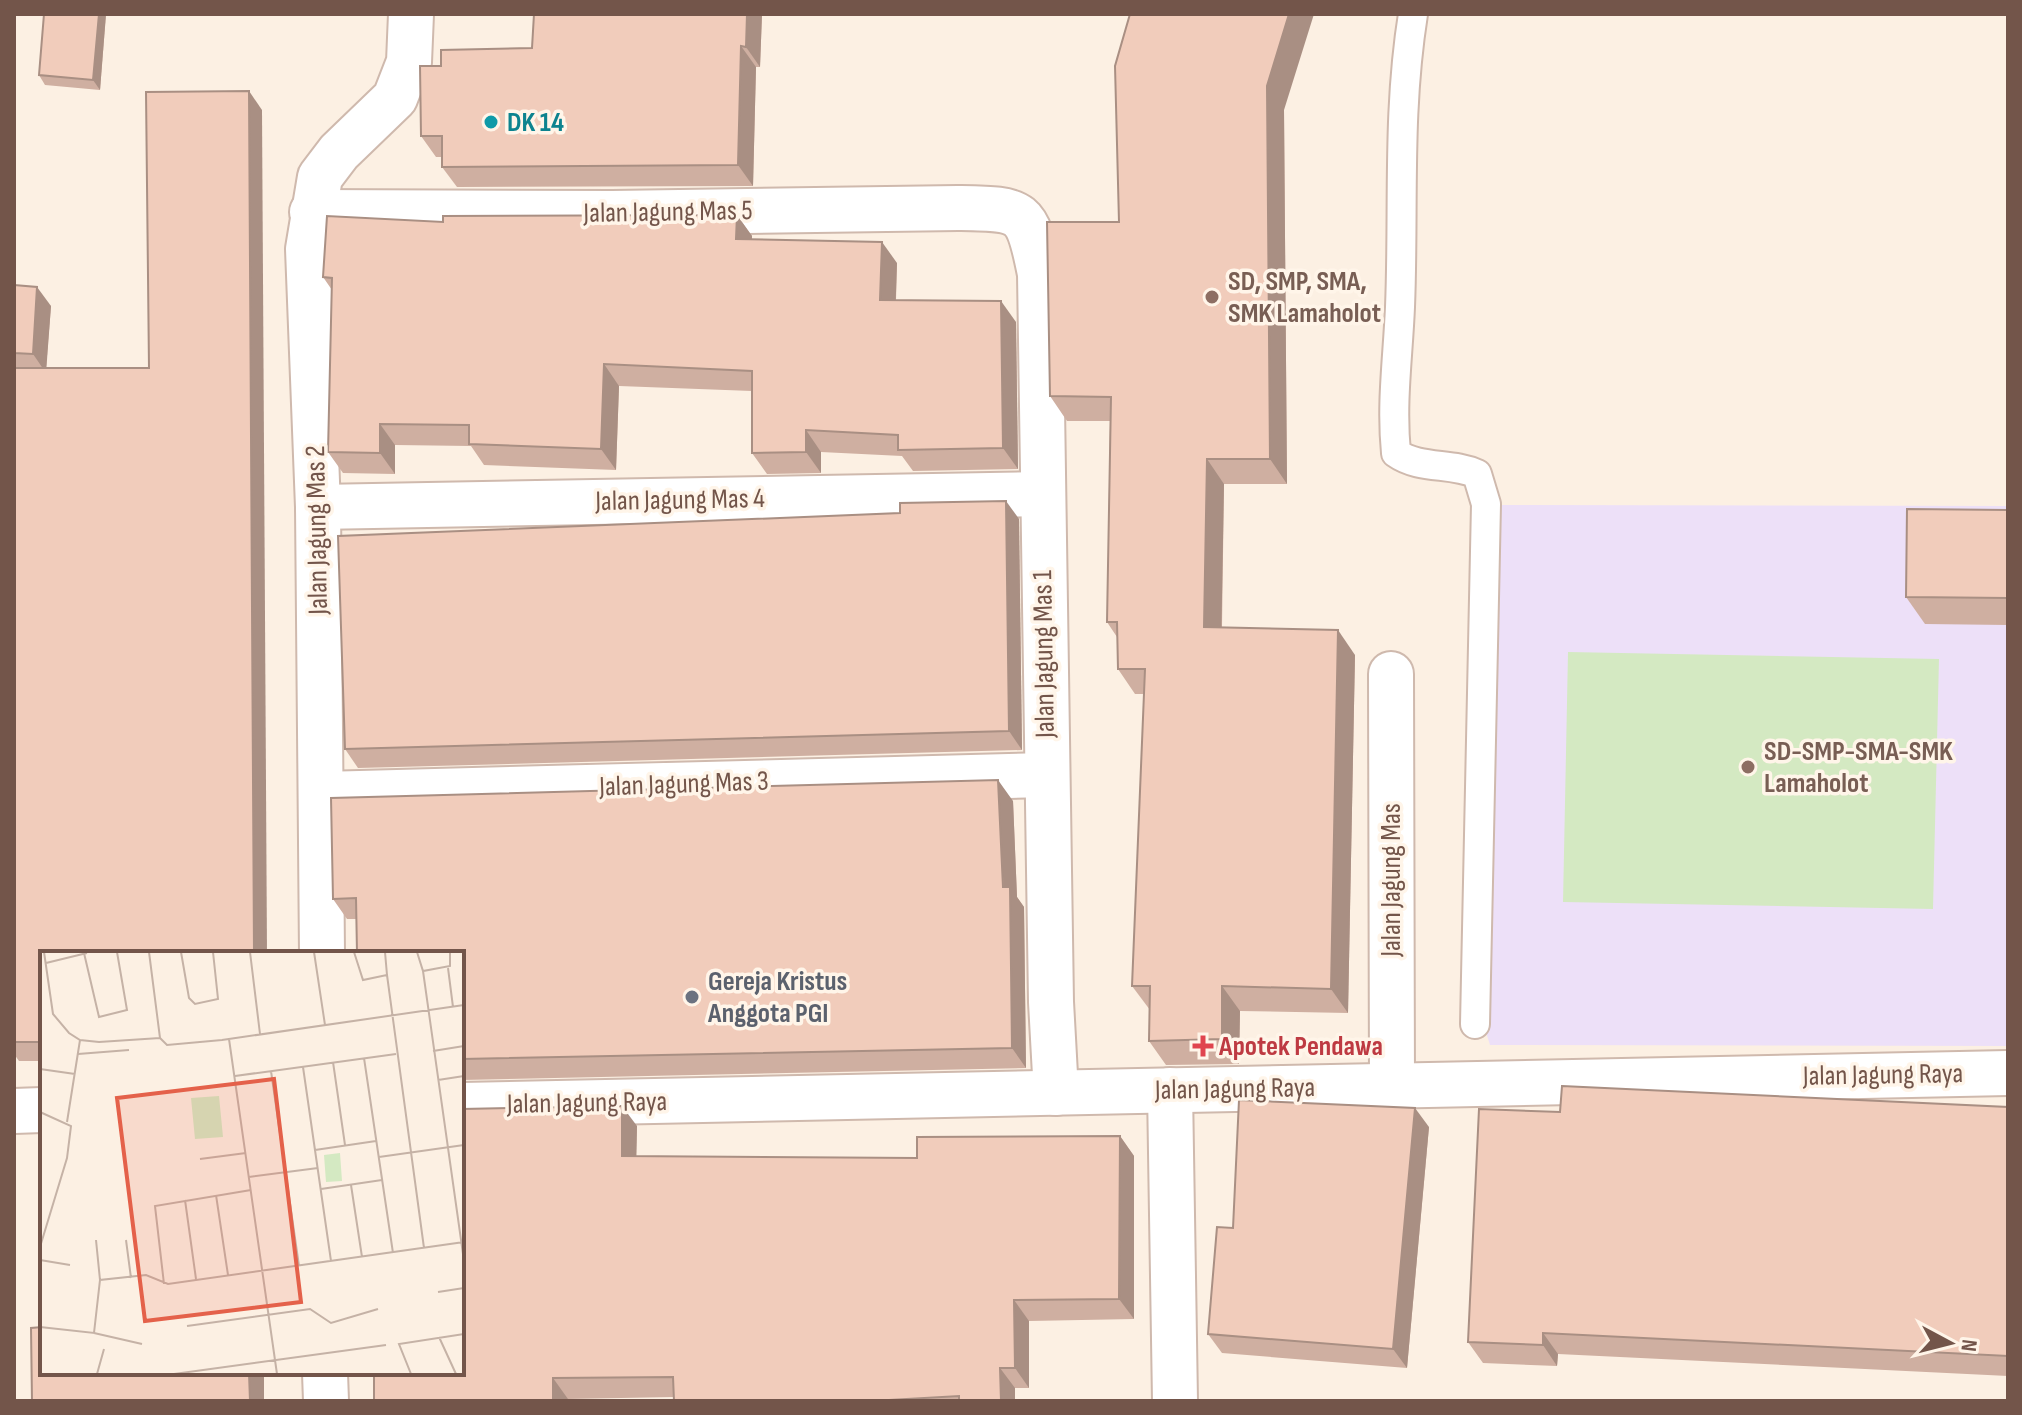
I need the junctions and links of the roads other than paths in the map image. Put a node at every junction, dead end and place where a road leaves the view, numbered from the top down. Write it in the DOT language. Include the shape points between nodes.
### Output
graph roads {
  1 [pos="411,14"];
  2 [pos="1413,14"];
  3 [pos="312,212"];
  4 [pos="1023,217"];
  5 [pos="1042,494"];
  6 [pos="318,507"];
  7 [pos="1391,674"];
  8 [pos="1046,775"];
  9 [pos="322,794"];
  10 [pos="322,951"];
  11 [pos="1475,1024"];
  12 [pos="2008,1073"];
  13 [pos="1392,1086"];
  14 [pos="1170,1090"];
  15 [pos="1056,1093"];
  16 [pos="464,1105"];
  17 [pos="40,1110"];
  18 [pos="14,1111"];
  19 [pos="325,1375"];
  20 [pos="326,1401"];
  21 [pos="1175,1401"];
  1 -- 3 [label="street, Jalan Jagung Mas 2" via="409,62 395,98 320,177"];
  2 -- 11 [label="lane" via="1400,119 1400,307 1392,402 1396,453 1477,474 1486,504"];
  3 -- 4 [label="street, Jalan Jagung Mas 5" via="958,208 1005,209"];
  3 -- 6 [label="street, Jalan Jagung Mas 2" via="308,249"];
  4 -- 5 [label="street, Jalan Jagung Mas 1" via="1033,236 1040,274"];
  5 -- 6 [label="street, Jalan Jagung Mas 4"];
  5 -- 8 [label="street, Jalan Jagung Mas 1"];
  6 -- 9 [label="street, Jalan Jagung Mas 2"];
  7 -- 13 [label="street, Jalan Jagung Mas"];
  8 -- 9 [label="street, Jalan Jagung Mas 3"];
  8 -- 15 [label="street, Jalan Jagung Mas 1"];
  9 -- 10 [label="street, Jalan Jagung Mas 2"];
  12 -- 13 [label="street, Jalan Jagung Raya"];
  13 -- 14 [label="street, Jalan Jagung Raya"];
  14 -- 15 [label="street, Jalan Jagung Raya"];
  14 -- 21 [label="street"];
  15 -- 16 [label="street, Jalan Jagung Raya"];
  17 -- 18 [label="street"];
  19 -- 20 [label="street"];
}
